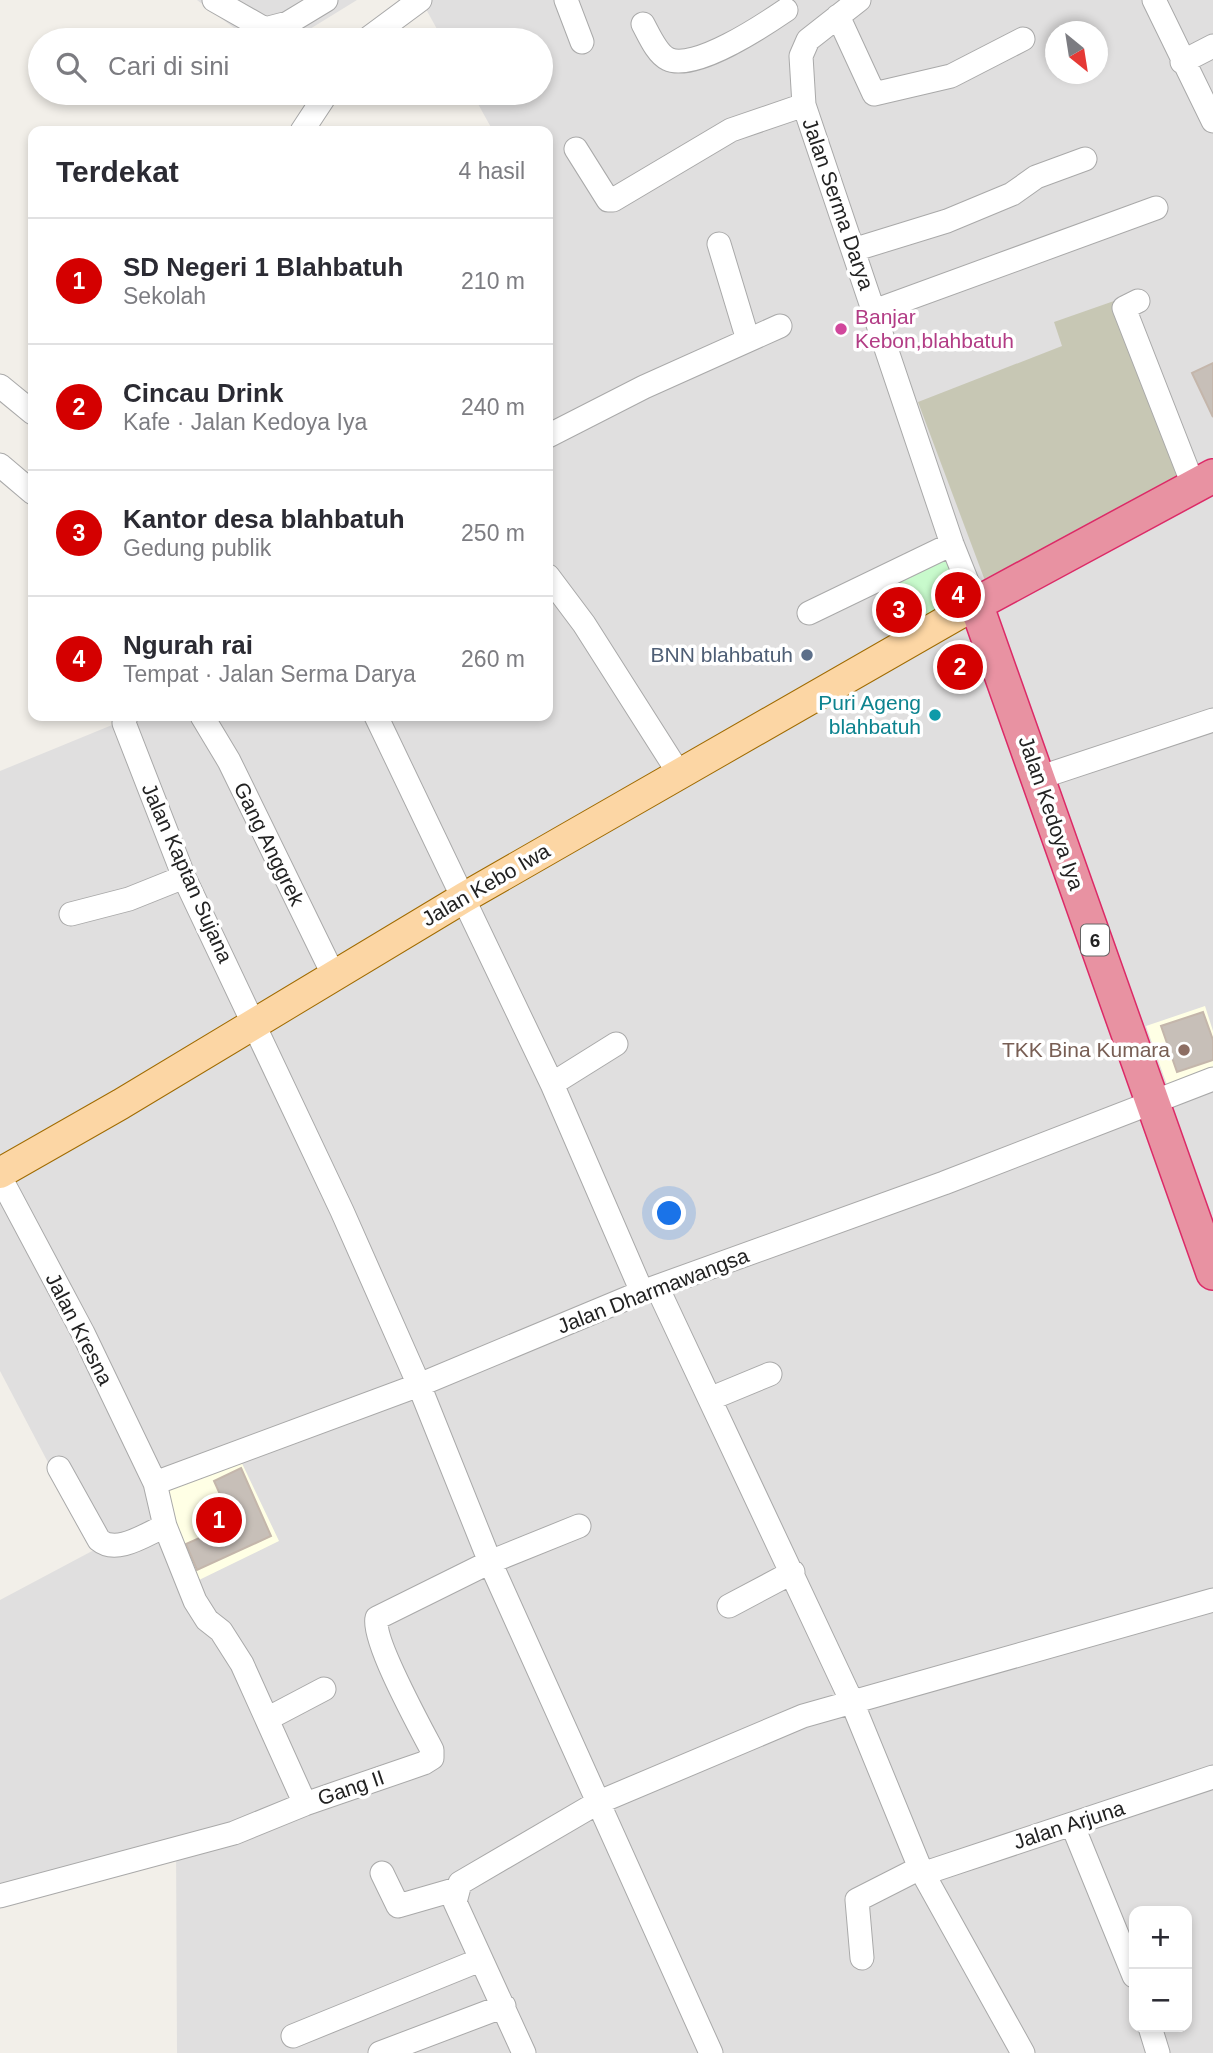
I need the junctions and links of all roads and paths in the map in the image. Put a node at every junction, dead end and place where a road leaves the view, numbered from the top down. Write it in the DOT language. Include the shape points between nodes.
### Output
graph roads {
  1 [pos="214,0"];
  2 [pos="326,0"];
  3 [pos="420,0"];
  4 [pos="566,0"];
  5 [pos="859,0"];
  6 [pos="1154,0"];
  7 [pos="784,5"];
  8 [pos="838,16"];
  9 [pos="643,24"];
  10 [pos="263,28"];
  11 [pos="269,28"];
  12 [pos="382,28"];
  13 [pos="1023,38"];
  14 [pos="808,40"];
  15 [pos="582,42"];
  16 [pos="1213,46"];
  17 [pos="1182,62"];
  18 [pos="319,105"];
  19 [pos="804,105"];
  20 [pos="1213,119"];
  21 [pos="305,126"];
  22 [pos="576,149"];
  23 [pos="1085,159"];
  24 [pos="1156,208"];
  25 [pos="719,244"];
  26 [pos="853,250"];
  27 [pos="1138,301"];
  28 [pos="874,311"];
  29 [pos="780,326"];
  30 [pos="748,340"];
  31 [pos="0,386"];
  32 [pos="28,405"];
  33 [pos="553,433"];
  34 [pos="0,465"];
  35 [pos="1204,482"];
  36 [pos="28,489"];
  37 [pos="952,544"];
  38 [pos="553,583"];
  39 [pos="976,604"];
  40 [pos="809,613"];
  41 [pos="1213,720"];
  42 [pos="126,721"];
  43 [pos="205,721"];
  44 [pos="378,721"];
  45 [pos="680,775"];
  46 [pos="1038,778"];
  47 [pos="184,877"];
  48 [pos="465,897"];
  49 [pos="71,914"];
  50 [pos="333,974"];
  51 [pos="254,1021"];
  52 [pos="616,1044"];
  53 [pos="1213,1079"];
  54 [pos="552,1084"];
  55 [pos="1153,1102"];
  56 [pos="0,1175"];
  57 [pos="1213,1273"];
  58 [pos="650,1290"];
  59 [pos="770,1374"];
  60 [pos="419,1385"];
  61 [pos="712,1398"];
  62 [pos="59,1468"];
  63 [pos="155,1483"];
  64 [pos="165,1526"];
  65 [pos="579,1526"];
  66 [pos="491,1562"];
  67 [pos="793,1572"];
  68 [pos="1213,1600"];
  69 [pos="729,1606"];
  70 [pos="324,1689"];
  71 [pos="852,1702"];
  72 [pos="267,1719"];
  73 [pos="1211,1785"];
  74 [pos="597,1802"];
  75 [pos="305,1804"];
  76 [pos="1072,1824"];
  77 [pos="923,1871"];
  78 [pos="382,1873"];
  79 [pos="457,1889"];
  80 [pos="0,1896"];
  81 [pos="862,1958"];
  82 [pos="480,1960"];
  83 [pos="1131,1969"];
  84 [pos="503,2006"];
  85 [pos="1152,2032"];
  86 [pos="293,2036"];
  87 [pos="380,2053"];
  88 [pos="524,2053"];
  89 [pos="711,2053"];
  90 [pos="1023,2053"];
  91 [pos="1158,2053"];
  1 -- 10 [label="street"];
  2 -- 11 [label="street" via="288,23"];
  3 -- 12 [label="street"];
  4 -- 15 [label="street"];
  5 -- 8 [label="street"];
  6 -- 17 [label="street"];
  7 -- 9 [label="street" via="726,46 690,60 670,61 662,55"];
  7 -- 14 [label="street"];
  8 -- 13 [label="street" via="874,94 951,76"];
  8 -- 14 [label="street"];
  14 -- 19 [label="street, Jalan Serma Darya" via="801,56"];
  16 -- 17 [label="street"];
  17 -- 20 [label="street"];
  18 -- 21 [label="street"];
  19 -- 22 [label="street" via="731,130 613,200 608,200"];
  19 -- 26 [label="street, Jalan Serma Darya"];
  23 -- 26 [label="street" via="1036,177 1012,194 947,221"];
  24 -- 28 [label="street"];
  25 -- 30 [label="street"];
  26 -- 28 [label="street, Jalan Serma Darya"];
  27 -- 35 [label="street" via="1124,308"];
  28 -- 37 [label="street, Jalan Serma Darya"];
  29 -- 30 [label="street"];
  30 -- 33 [label="street"];
  31 -- 32 [label="street"];
  34 -- 36 [label="street"];
  35 -- 39 [label="highway"];
  37 -- 39 [label="street, Jalan Serma Darya"];
  37 -- 40 [label="street"];
  38 -- 45 [label="street"];
  39 -- 45 [label="main road, Jalan Kebo Iwa"];
  39 -- 46 [label="highway, Jalan Kedoya Iya / 6"];
  41 -- 46 [label="street"];
  42 -- 47 [label="street, Jalan Kaptan Sujana"];
  43 -- 50 [label="street, Gang Anggrek"];
  44 -- 48 [label="street"];
  45 -- 48 [label="main road, Jalan Kebo Iwa"];
  46 -- 55 [label="highway, Jalan Kedoya Iya / 6"];
  47 -- 49 [label="street" via="130,899"];
  47 -- 51 [label="street, Jalan Kaptan Sujana"];
  48 -- 50 [label="main road, Jalan Kebo Iwa"];
  48 -- 54 [label="street"];
  50 -- 51 [label="main road, Jalan Kebo Iwa"];
  51 -- 56 [label="main road, Jalan Kebo Iwa"];
  51 -- 60 [label="street, Jalan Kaptan Sujana"];
  52 -- 54 [label="street"];
  53 -- 55 [label="street, Jalan Dharmawangsa"];
  54 -- 58 [label="street"];
  55 -- 57 [label="highway, 6"];
  55 -- 58 [label="street, Jalan Dharmawangsa" via="944,1184"];
  56 -- 63 [label="street, Jalan Kresna"];
  58 -- 60 [label="street, Jalan Dharmawangsa"];
  58 -- 61 [label="street"];
  59 -- 61 [label="street"];
  60 -- 63 [label="street, Jalan Dharmawangsa"];
  60 -- 66 [label="street, Jalan Kaptan Sujana"];
  61 -- 67 [label="street"];
  62 -- 64 [label="street" via="99,1540 108,1546"];
  63 -- 64 [label="street, Jalan Kresna"];
  64 -- 72 [label="street, Jalan Kresna" via="195,1601 242,1664"];
  65 -- 66 [label="street"];
  66 -- 74 [label="street, Jalan Kaptan Sujana"];
  66 -- 75 [label="street, Gang II" via="379,1615 376,1621 375,1628 432,1758"];
  67 -- 69 [label="street"];
  67 -- 71 [label="street"];
  68 -- 71 [label="street"];
  70 -- 72 [label="street"];
  71 -- 74 [label="street" via="728,1745"];
  71 -- 77 [label="street"];
  72 -- 75 [label="street, Jalan Kresna"];
  73 -- 76 [label="street, Jalan Arjuna"];
  74 -- 79 [label="street" via="460,1883"];
  74 -- 89 [label="street, Jalan Kaptan Sujana"];
  75 -- 80 [label="street, Gang II" via="234,1833"];
  76 -- 77 [label="street, Jalan Arjuna"];
  76 -- 83 [label="street"];
  77 -- 81 [label="street, Jalan Arjuna" via="857,1900"];
  77 -- 90 [label="street"];
  78 -- 79 [label="street" via="398,1906"];
  79 -- 82 [label="street" via="455,1902"];
  82 -- 84 [label="street"];
  82 -- 86 [label="street"];
  84 -- 87 [label="street"];
  84 -- 88 [label="street"];
  85 -- 91 [label="street"];
}
